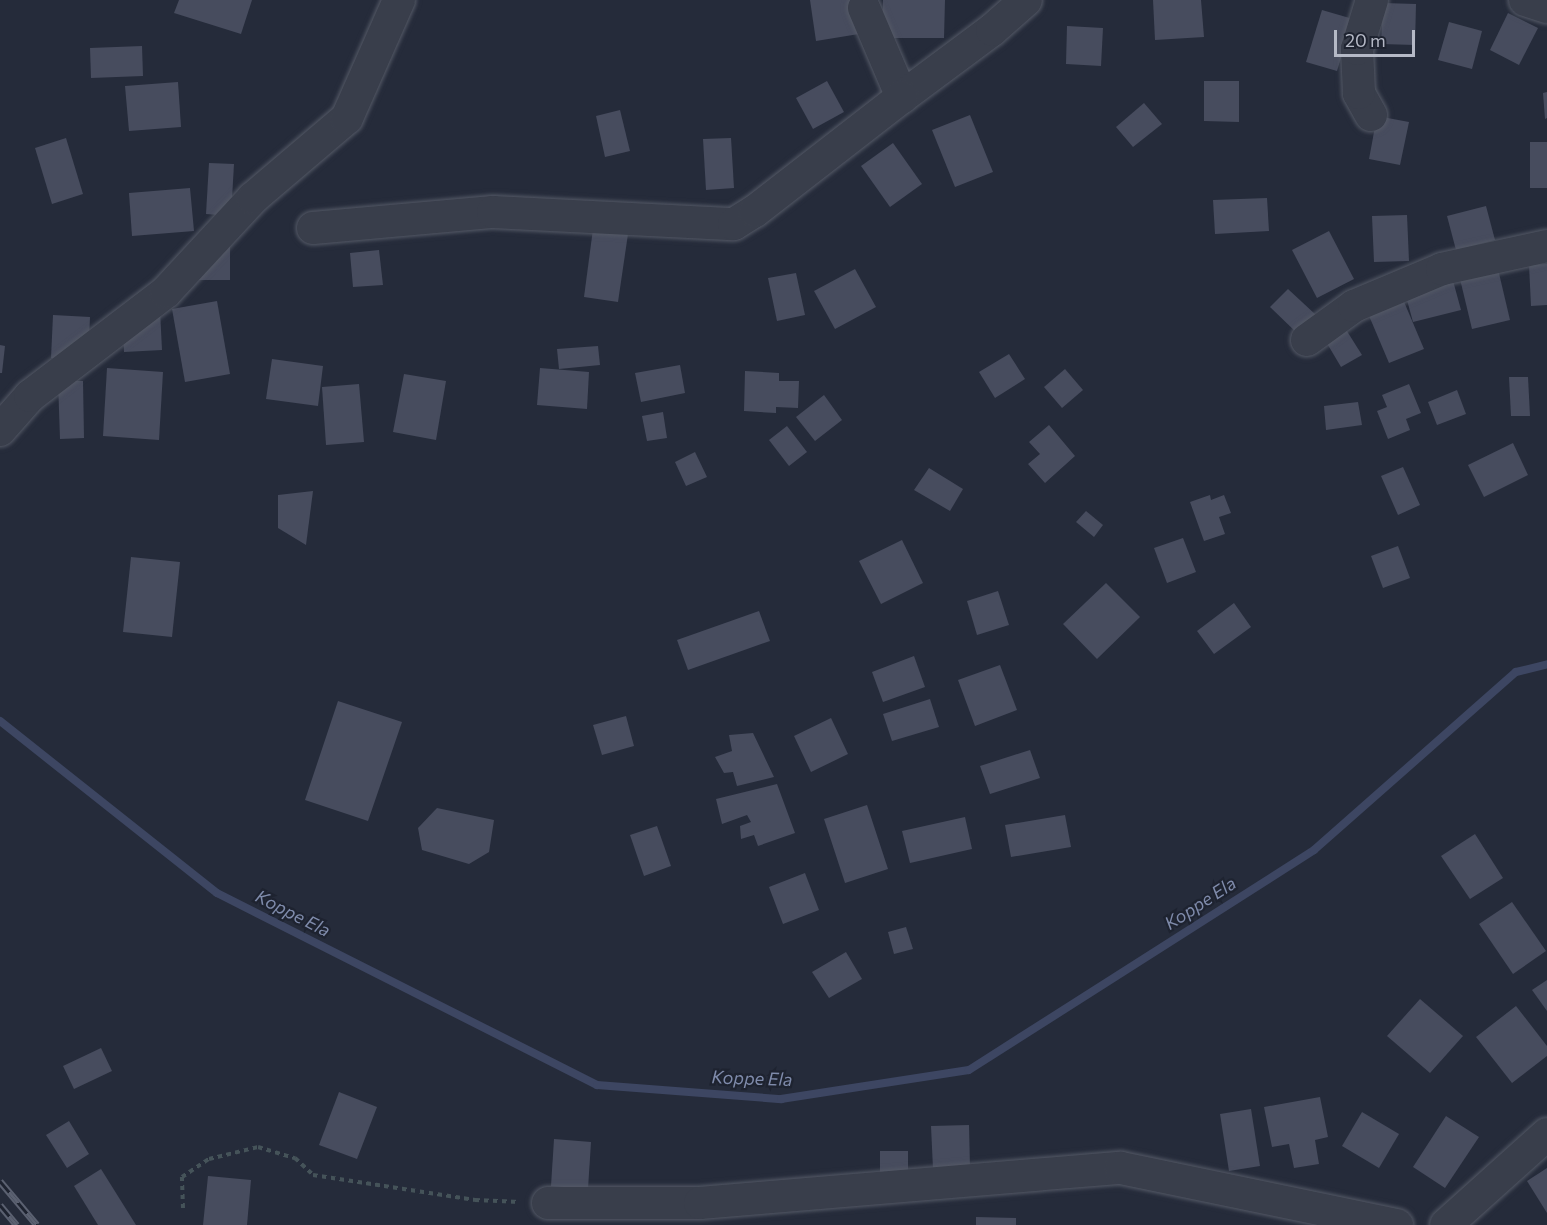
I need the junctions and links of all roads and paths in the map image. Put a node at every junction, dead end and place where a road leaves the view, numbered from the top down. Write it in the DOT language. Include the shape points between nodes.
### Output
graph roads {
  1 [pos="399,0"];
  2 [pos="1026,0"];
  3 [pos="1372,0"];
  4 [pos="1525,0"];
  5 [pos="1547,7"];
  6 [pos="864,8"];
  7 [pos="902,97"];
  8 [pos="1371,115"];
  9 [pos="314,228"];
  10 [pos="1547,246"];
  11 [pos="1307,340"];
  12 [pos="0,430"];
  13 [pos="1547,1134"];
  14 [pos="548,1203"];
  15 [pos="183,1208"];
  16 [pos="1397,1225"];
  17 [pos="1446,1225"];
  1 -- 12 [label="street" via="347,118 253,198 166,292 30,396"];
  2 -- 7 [label="street"];
  3 -- 8 [label="street" via="1357,49 1359,93"];
  4 -- 5 [label="street"];
  6 -- 7 [label="street"];
  7 -- 9 [label="street" via="734,224 493,212"];
  10 -- 11 [label="street" via="1442,268 1354,306"];
  13 -- 17 [label="street"];
  14 -- 15 [label="path" via="475,1200 314,1175 295,1158 258,1147 209,1159 182,1177"];
  14 -- 16 [label="street" via="700,1203 1121,1168"];
}
